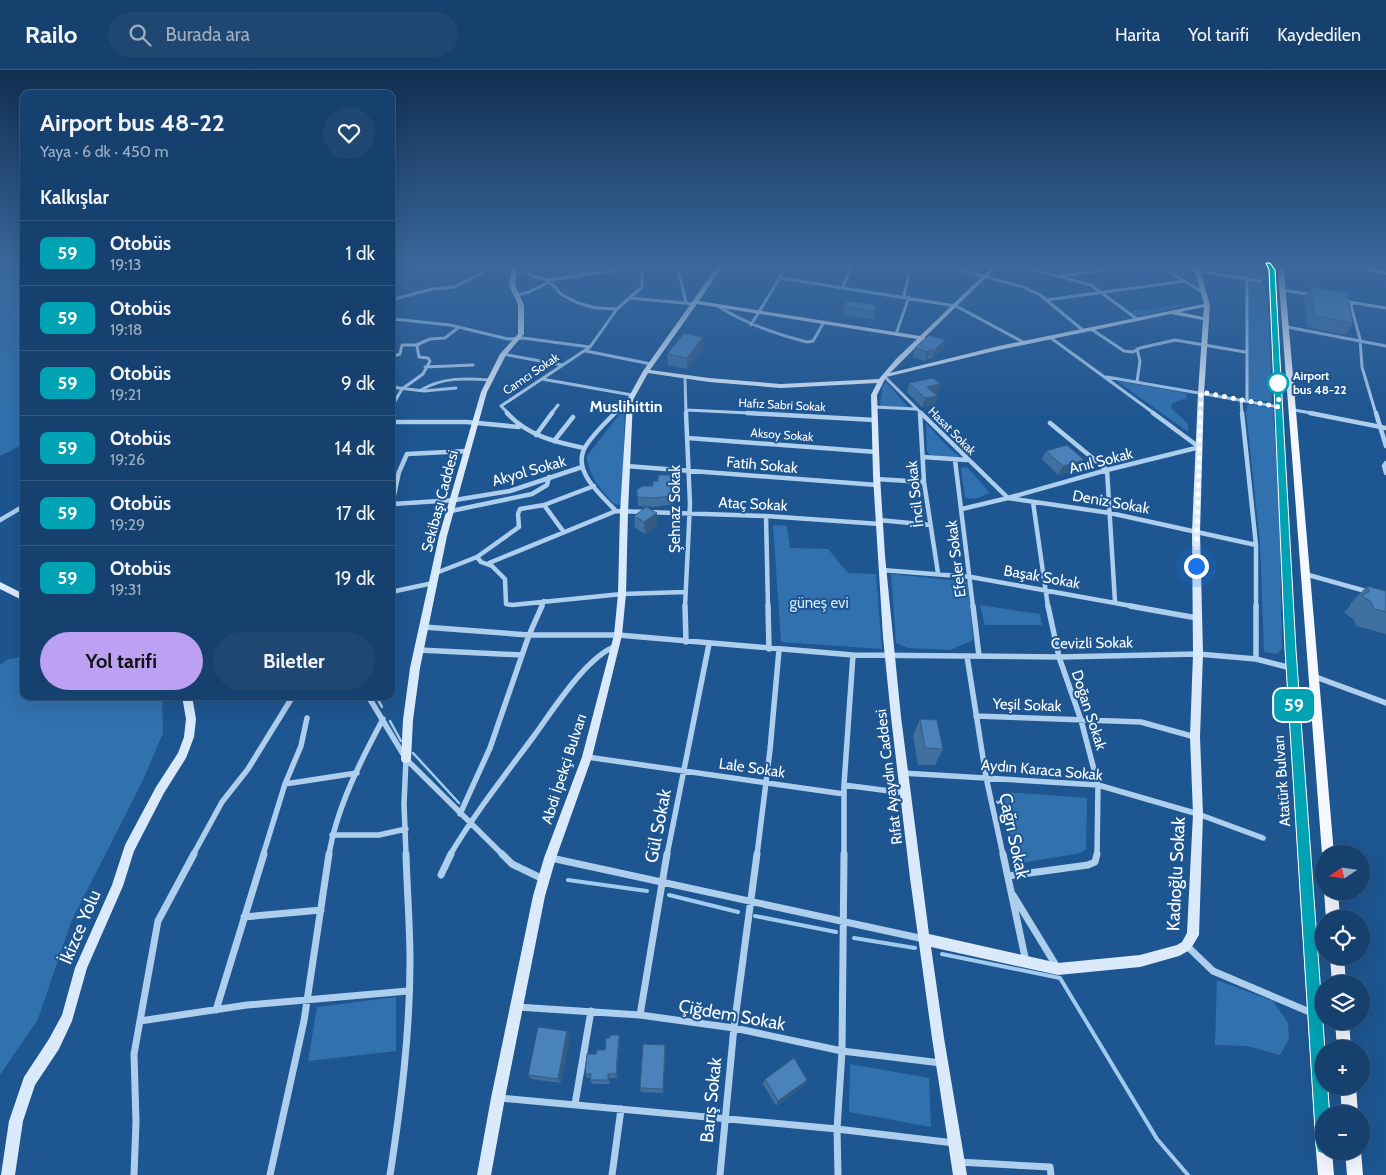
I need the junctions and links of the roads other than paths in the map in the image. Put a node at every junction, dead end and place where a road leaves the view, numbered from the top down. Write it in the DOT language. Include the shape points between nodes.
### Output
graph roads {
  1 [pos="522,316"];
  2 [pos="612,316"];
  3 [pos="686,316"];
  4 [pos="735,316"];
  5 [pos="756,316"];
  6 [pos="786,316"];
  7 [pos="902,316"];
  8 [pos="946,316"];
  9 [pos="974,316"];
  10 [pos="1065,316"];
  11 [pos="1133,316"];
  12 [pos="1154,316"];
  13 [pos="1189,316"];
  14 [pos="1206,316"];
  15 [pos="1246,316"];
  16 [pos="1274,316"];
  17 [pos="1286,316"];
  18 [pos="1353,316"];
  19 [pos="395,318"];
  20 [pos="1137,319"];
  21 [pos="1206,319"];
  22 [pos="824,322"];
  23 [pos="751,325"];
  24 [pos="459,327"];
  25 [pos="1287,327"];
  26 [pos="1091,329"];
  27 [pos="1084,331"];
  28 [pos="896,334"];
  29 [pos="518,338"];
  30 [pos="923,338"];
  31 [pos="1051,338"];
  32 [pos="1360,341"];
  33 [pos="1025,343"];
  34 [pos="419,344"];
  35 [pos="1205,345"];
  36 [pos="1386,346"];
  37 [pos="590,347"];
  38 [pos="1137,349"];
  39 [pos="586,351"];
  40 [pos="1245,352"];
  41 [pos="503,354"];
  42 [pos="395,356"];
  43 [pos="562,365"];
  44 [pos="472,366"];
  45 [pos="425,367"];
  46 [pos="649,367"];
  47 [pos="1104,376"];
  48 [pos="686,377"];
  49 [pos="542,379"];
  50 [pos="882,379"];
  51 [pos="490,380"];
  52 [pos="1137,382"];
  53 [pos="395,388"];
  54 [pos="456,388"];
  55 [pos="402,390"];
  56 [pos="421,390"];
  57 [pos="1201,392"];
  58 [pos="631,397"];
  59 [pos="1244,400"];
  60 [pos="395,401"];
  61 [pos="558,405"];
  62 [pos="874,407"];
  63 [pos="1279,407"];
  64 [pos="687,410"];
  65 [pos="1294,410"];
  66 [pos="918,411"];
  67 [pos="573,416"];
  68 [pos="875,420"];
  69 [pos="395,422"];
  70 [pos="475,423"];
  71 [pos="1050,423"];
  72 [pos="519,427"];
  73 [pos="1380,427"];
  74 [pos="1386,428"];
  75 [pos="536,435"];
  76 [pos="688,438"];
  77 [pos="554,441"];
  78 [pos="1386,446"];
  79 [pos="1200,447"];
  80 [pos="584,448"];
  81 [pos="467,451"];
  82 [pos="876,452"];
  83 [pos="923,456"];
  84 [pos="955,460"];
  85 [pos="968,460"];
  86 [pos="1386,464"];
  87 [pos="626,466"];
  88 [pos="583,468"];
  89 [pos="688,470"];
  90 [pos="1107,470"];
  91 [pos="1386,473"];
  92 [pos="549,477"];
  93 [pos="877,482"];
  94 [pos="924,482"];
  95 [pos="593,485"];
  96 [pos="395,491"];
  97 [pos="1008,498"];
  98 [pos="455,500"];
  99 [pos="1033,502"];
  100 [pos="544,505"];
  101 [pos="395,506"];
  102 [pos="20,508"];
  103 [pos="962,509"];
  104 [pos="451,511"];
  105 [pos="620,512"];
  106 [pos="1110,513"];
  107 [pos="689,514"];
  108 [pos="766,516"];
  109 [pos="0,520"];
  110 [pos="880,522"];
  111 [pos="930,525"];
  112 [pos="563,531"];
  113 [pos="1196,532"];
  114 [pos="1256,546"];
  115 [pos="477,558"];
  116 [pos="489,563"];
  117 [pos="882,570"];
  118 [pos="436,573"];
  119 [pos="938,573"];
  120 [pos="1304,574"];
  121 [pos="970,577"];
  122 [pos="433,583"];
  123 [pos="0,584"];
  124 [pos="1044,590"];
  125 [pos="395,591"];
  126 [pos="685,592"];
  127 [pos="622,594"];
  128 [pos="1377,595"];
  129 [pos="20,596"];
  130 [pos="544,601"];
  131 [pos="1115,602"];
  132 [pos="1197,618"];
  133 [pos="424,627"];
  134 [pos="529,635"];
  135 [pos="618,635"];
  136 [pos="686,642"];
  137 [pos="709,644"];
  138 [pos="616,646"];
  139 [pos="769,649"];
  140 [pos="419,650"];
  141 [pos="779,650"];
  142 [pos="1198,654"];
  143 [pos="852,655"];
  144 [pos="522,656"];
  145 [pos="890,656"];
  146 [pos="967,656"];
  147 [pos="979,656"];
  148 [pos="1058,657"];
  149 [pos="1256,659"];
  150 [pos="1292,668"];
  151 [pos="1312,676"];
  152 [pos="188,700"];
  153 [pos="291,700"];
  154 [pos="371,700"];
  155 [pos="1386,703"];
  156 [pos="976,716"];
  157 [pos="307,718"];
  158 [pos="383,719"];
  159 [pos="1081,720"];
  160 [pos="1195,737"];
  161 [pos="587,757"];
  162 [pos="406,759"];
  163 [pos="684,771"];
  164 [pos="902,773"];
  165 [pos="357,774"];
  166 [pos="986,777"];
  167 [pos="766,782"];
  168 [pos="285,784"];
  169 [pos="1098,785"];
  170 [pos="844,786"];
  171 [pos="905,793"];
  172 [pos="844,794"];
  173 [pos="460,814"];
  174 [pos="1198,814"];
  175 [pos="470,822"];
  176 [pos="406,829"];
  177 [pos="332,834"];
  178 [pos="1263,838"];
  179 [pos="1327,845"];
  180 [pos="550,858"];
  181 [pos="442,875"];
  182 [pos="1008,876"];
  183 [pos="544,879"];
  184 [pos="662,882"];
  185 [pos="1011,891"];
  186 [pos="749,900"];
  187 [pos="321,910"];
  188 [pos="244,917"];
  189 [pos="843,920"];
  190 [pos="924,939"];
  191 [pos="1186,946"];
  192 [pos="1026,962"];
  193 [pos="1058,969"];
  194 [pos="408,991"];
  195 [pos="307,1001"];
  196 [pos="516,1007"];
  197 [pos="216,1010"];
  198 [pos="591,1011"];
  199 [pos="1315,1014"];
  200 [pos="640,1015"];
  201 [pos="140,1020"];
  202 [pos="734,1028"];
  203 [pos="1316,1030"];
  204 [pos="842,1051"];
  205 [pos="942,1063"];
  206 [pos="498,1098"];
  207 [pos="575,1104"];
  208 [pos="1321,1105"];
  209 [pos="621,1109"];
  210 [pos="723,1119"];
  211 [pos="837,1128"];
  212 [pos="954,1143"];
  213 [pos="1325,1160"];
  214 [pos="1354,1160"];
  215 [pos="958,1162"];
  216 [pos="8,1175"];
  217 [pos="134,1175"];
  218 [pos="270,1175"];
  219 [pos="390,1175"];
  220 [pos="484,1175"];
  221 [pos="612,1175"];
  222 [pos="720,1175"];
  223 [pos="838,1175"];
  224 [pos="960,1175"];
  225 [pos="1051,1175"];
  226 [pos="1326,1175"];
  227 [pos="1355,1175"];
  1 -- 29 [label="street"];
  2 -- 37 [label="street, Camcı Sokak"];
  3 -- 46 [label="street, Abdi İpekçi Bulvarı"];
  4 -- 23 [label="street"];
  5 -- 23 [label="street"];
  6 -- 22 [label="street"];
  7 -- 28 [label="street"];
  8 -- 30 [label="street"];
  9 -- 33 [label="street"];
  10 -- 27 [label="street"];
  11 -- 20 [label="street"];
  12 -- 20 [label="street"];
  13 -- 21 [label="street"];
  14 -- 21 [label="street, Kadıoğlu Sokak"];
  15 -- 40 [label="street"];
  16 -- 63 [label="main road, Atatürk Bulvarı"];
  17 -- 25 [label="main road"];
  18 -- 32 [label="street"];
  19 -- 24 [label="street"];
  20 -- 26 [label="street"];
  21 -- 35 [label="street, Kadıoğlu Sokak"];
  22 -- 23 [label="street" via="812,341 807,342"];
  22 -- 28 [label="street"];
  24 -- 29 [label="street" via="508,339"];
  24 -- 34 [label="street" via="445,338"];
  25 -- 32 [label="street"];
  25 -- 65 [label="main road"];
  26 -- 27 [label="street"];
  26 -- 38 [label="street" via="1124,351"];
  27 -- 31 [label="street"];
  28 -- 30 [label="street"];
  29 -- 37 [label="street"];
  29 -- 41 [label="street, Sekibaşı Caddesi"];
  30 -- 50 [label="street"];
  31 -- 33 [label="street"];
  31 -- 47 [label="street"];
  32 -- 36 [label="street"];
  32 -- 73 [label="street" via="1362,367"];
  33 -- 50 [label="street" via="931,364"];
  34 -- 42 [label="street" via="402,345 400,354"];
  34 -- 45 [label="street" via="419,357 430,361"];
  35 -- 38 [label="street" via="1175,340"];
  35 -- 40 [label="street"];
  35 -- 57 [label="street, Kadıoğlu Sokak"];
  37 -- 39 [label="street, Camcı Sokak"];
  38 -- 52 [label="street" via="1140,361"];
  39 -- 43 [label="street, Camcı Sokak"];
  39 -- 46 [label="street"];
  40 -- 59 [label="street"];
  41 -- 43 [label="street"];
  41 -- 51 [label="street, Sekibaşı Caddesi"];
  43 -- 49 [label="street, Camcı Sokak"];
  44 -- 45 [label="street"];
  45 -- 55 [label="street" via="422,374"];
  46 -- 48 [label="street"];
  46 -- 58 [label="street, Abdi İpekçi Bulvarı"];
  47 -- 52 [label="street"];
  47 -- 79 [label="street"];
  48 -- 50 [label="street" via="781,386"];
  48 -- 64 [label="street, Şehnaz Sokak"];
  49 -- 58 [label="street"];
  49 -- 72 [label="street, Camcı Sokak" via="501,406"];
  50 -- 62 [label="street, Rıfat Ayaydın Caddesi" via="874,395"];
  50 -- 66 [label="street, Hasat Sokak"];
  51 -- 56 [label="street" via="448,378"];
  51 -- 70 [label="street, Sekibaşı Caddesi"];
  52 -- 57 [label="street"];
  53 -- 55 [label="street"];
  54 -- 56 [label="street"];
  55 -- 56 [label="street"];
  55 -- 60 [label="street"];
  57 -- 59 [label="street"];
  57 -- 79 [label="street, Kadıoğlu Sokak"];
  58 -- 80 [label="street"];
  58 -- 87 [label="street, Abdi İpekçi Bulvarı"];
  59 -- 63 [label="street"];
  59 -- 114 [label="street"];
  61 -- 75 [label="street"];
  62 -- 66 [label="street"];
  62 -- 68 [label="street, Rıfat Ayaydın Caddesi"];
  63 -- 65 [label="main road"];
  63 -- 150 [label="main road, Atatürk Bulvarı"];
  64 -- 68 [label="street, Hafız Sabri Sokak"];
  64 -- 76 [label="street, Şehnaz Sokak"];
  65 -- 73 [label="street"];
  65 -- 120 [label="main road"];
  66 -- 83 [label="street, İncil Sokak"];
  66 -- 85 [label="street, Hasat Sokak"];
  67 -- 77 [label="street"];
  68 -- 82 [label="street, Rıfat Ayaydın Caddesi"];
  69 -- 70 [label="street"];
  70 -- 72 [label="street"];
  70 -- 81 [label="street, Sekibaşı Caddesi"];
  71 -- 90 [label="street"];
  72 -- 75 [label="street"];
  73 -- 74 [label="street"];
  73 -- 78 [label="street"];
  75 -- 77 [label="street"];
  76 -- 82 [label="street, Aksoy Sokak"];
  76 -- 89 [label="street, Şehnaz Sokak"];
  77 -- 80 [label="street"];
  79 -- 90 [label="street, Anıl Sokak"];
  79 -- 113 [label="street, Kadıoğlu Sokak"];
  80 -- 88 [label="street" via="580,459"];
  81 -- 96 [label="street" via="407,454"];
  81 -- 98 [label="street, Sekibaşı Caddesi"];
  82 -- 93 [label="street, Rıfat Ayaydın Caddesi"];
  83 -- 84 [label="street"];
  83 -- 94 [label="street, İncil Sokak"];
  84 -- 85 [label="street"];
  84 -- 103 [label="street, Efeler Sokak"];
  85 -- 97 [label="street, Hasat Sokak"];
  86 -- 91 [label="street"];
  87 -- 89 [label="street, Fatih Sokak"];
  87 -- 105 [label="street, Abdi İpekçi Bulvarı"];
  88 -- 92 [label="street, Akyol Sokak"];
  88 -- 95 [label="street"];
  89 -- 93 [label="street, Fatih Sokak"];
  89 -- 107 [label="street, Şehnaz Sokak"];
  90 -- 97 [label="street, Anıl Sokak"];
  90 -- 106 [label="street"];
  92 -- 98 [label="street, Akyol Sokak" via="531,485"];
  92 -- 104 [label="street" via="547,485 532,494"];
  93 -- 94 [label="street, Fatih Sokak"];
  93 -- 110 [label="street, Rıfat Ayaydın Caddesi"];
  94 -- 111 [label="street, İncil Sokak"];
  95 -- 100 [label="street"];
  95 -- 105 [label="street"];
  97 -- 99 [label="street, Deniz Sokak"];
  97 -- 103 [label="street, Deniz Sokak"];
  98 -- 101 [label="street, Akyol Sokak"];
  98 -- 104 [label="street, Sekibaşı Caddesi"];
  99 -- 106 [label="street, Deniz Sokak"];
  99 -- 124 [label="street, Doğan Sokak"];
  100 -- 112 [label="street"];
  100 -- 115 [label="street" via="520,509 519,527"];
  102 -- 109 [label="street"];
  103 -- 121 [label="street, Efeler Sokak"];
  104 -- 118 [label="street, Sekibaşı Caddesi"];
  105 -- 107 [label="street, Ataç Sokak"];
  105 -- 112 [label="street"];
  105 -- 127 [label="street, Abdi İpekçi Bulvarı"];
  106 -- 113 [label="street, Deniz Sokak"];
  106 -- 131 [label="street"];
  107 -- 108 [label="street, Ataç Sokak"];
  107 -- 126 [label="street, Şehnaz Sokak"];
  108 -- 110 [label="street, Ataç Sokak"];
  108 -- 139 [label="street"];
  110 -- 111 [label="street, Ataç Sokak"];
  110 -- 117 [label="street, Rıfat Ayaydın Caddesi"];
  111 -- 119 [label="street, İncil Sokak"];
  112 -- 116 [label="street"];
  113 -- 114 [label="street, Deniz Sokak"];
  113 -- 132 [label="street, Kadıoğlu Sokak"];
  114 -- 149 [label="street"];
  115 -- 116 [label="street"];
  115 -- 118 [label="street"];
  116 -- 130 [label="street" via="505,578 506,604"];
  117 -- 119 [label="street, Başak Sokak"];
  117 -- 145 [label="street, Rıfat Ayaydın Caddesi"];
  118 -- 122 [label="street, Sekibaşı Caddesi"];
  119 -- 121 [label="street, Başak Sokak"];
  120 -- 128 [label="street"];
  120 -- 151 [label="main road"];
  121 -- 124 [label="street, Başak Sokak"];
  121 -- 147 [label="street, Efeler Sokak"];
  122 -- 125 [label="street"];
  122 -- 133 [label="street, Sekibaşı Caddesi"];
  123 -- 129 [label="street"];
  124 -- 131 [label="street, Başak Sokak"];
  124 -- 148 [label="street, Doğan Sokak"];
  126 -- 127 [label="street"];
  126 -- 136 [label="street, Şehnaz Sokak"];
  127 -- 130 [label="street"];
  127 -- 135 [label="street, Abdi İpekçi Bulvarı"];
  130 -- 134 [label="street"];
  131 -- 132 [label="street, Başak Sokak"];
  132 -- 142 [label="street, Kadıoğlu Sokak"];
  133 -- 134 [label="street, Cevizli Sokak"];
  133 -- 140 [label="street, Sekibaşı Caddesi"];
  134 -- 135 [label="street, Cevizli Sokak"];
  134 -- 144 [label="street"];
  135 -- 136 [label="street, Cevizli Sokak"];
  135 -- 138 [label="street, Abdi İpekçi Bulvarı"];
  136 -- 137 [label="street, Cevizli Sokak"];
  137 -- 139 [label="street, Cevizli Sokak"];
  137 -- 163 [label="street, Gül Sokak"];
  138 -- 161 [label="street, Abdi İpekçi Bulvarı"];
  138 -- 175 [label="street" via="608,649 577,678"];
  139 -- 141 [label="street, Cevizli Sokak"];
  140 -- 144 [label="street"];
  140 -- 162 [label="street, Sekibaşı Caddesi" via="408,720"];
  141 -- 143 [label="street, Cevizli Sokak"];
  141 -- 167 [label="street, Barış Sokak"];
  142 -- 148 [label="street, Cevizli Sokak"];
  142 -- 149 [label="street, Cevizli Sokak"];
  142 -- 160 [label="street, Kadıoğlu Sokak"];
  143 -- 145 [label="street, Cevizli Sokak"];
  143 -- 170 [label="street"];
  144 -- 173 [label="street" via="490,748"];
  145 -- 146 [label="street, Cevizli Sokak"];
  145 -- 164 [label="street, Rıfat Ayaydın Caddesi"];
  146 -- 147 [label="street, Cevizli Sokak"];
  146 -- 156 [label="street, Çağrı Sokak"];
  147 -- 148 [label="street, Cevizli Sokak"];
  148 -- 159 [label="street, Doğan Sokak"];
  149 -- 150 [label="street, Cevizli Sokak"];
  150 -- 151 [label="main road"];
  150 -- 199 [label="main road, Atatürk Bulvarı"];
  151 -- 155 [label="street"];
  151 -- 179 [label="main road"];
  152 -- 216 [label="street, İkizce Yolu" via="191,719 189,737 129,848 117,886 81,968 68,1017 29,1082 16,1121"];
  153 -- 201 [label="street" via="248,769 222,802 158,921"];
  154 -- 158 [label="street"];
  156 -- 159 [label="street, Yeşil Sokak"];
  156 -- 166 [label="street, Çağrı Sokak"];
  157 -- 168 [label="street" via="301,746"];
  158 -- 162 [label="street"];
  158 -- 165 [label="street"];
  159 -- 160 [label="street, Yeşil Sokak" via="1140,722"];
  159 -- 169 [label="street, Doğan Sokak"];
  160 -- 174 [label="street, Kadıoğlu Sokak"];
  161 -- 163 [label="street, Lale Sokak"];
  161 -- 180 [label="street, Abdi İpekçi Bulvarı"];
  162 -- 173 [label="street"];
  162 -- 176 [label="street"];
  163 -- 167 [label="street, Lale Sokak"];
  163 -- 184 [label="street, Gül Sokak"];
  164 -- 166 [label="street, Aydın Karaca Sokak"];
  164 -- 171 [label="street, Rıfat Ayaydın Caddesi"];
  165 -- 168 [label="street"];
  165 -- 177 [label="street"];
  166 -- 169 [label="street, Aydın Karaca Sokak"];
  166 -- 182 [label="street, Çağrı Sokak"];
  167 -- 172 [label="street, Lale Sokak"];
  167 -- 186 [label="street, Barış Sokak"];
  168 -- 188 [label="street"];
  169 -- 174 [label="street, Aydın Karaca Sokak"];
  169 -- 182 [label="street, Doğan Sokak" via="1095,862"];
  170 -- 171 [label="street"];
  170 -- 172 [label="street"];
  171 -- 190 [label="street, Rıfat Ayaydın Caddesi"];
  172 -- 189 [label="street"];
  173 -- 175 [label="street"];
  174 -- 178 [label="street, Aydın Karaca Sokak"];
  174 -- 191 [label="street, Kadıoğlu Sokak" via="1193,935"];
  175 -- 181 [label="street"];
  175 -- 183 [label="street" via="512,864"];
  176 -- 177 [label="street" via="378,835"];
  176 -- 194 [label="street"];
  177 -- 187 [label="street"];
  180 -- 183 [label="street, Abdi İpekçi Bulvarı"];
  180 -- 184 [label="street"];
  182 -- 185 [label="street, Çağrı Sokak"];
  183 -- 196 [label="street, Abdi İpekçi Bulvarı"];
  184 -- 186 [label="street"];
  184 -- 200 [label="street, Gül Sokak"];
  185 -- 192 [label="street, Çağrı Sokak"];
  185 -- 193 [label="street"];
  186 -- 189 [label="street"];
  186 -- 202 [label="street, Barış Sokak"];
  187 -- 188 [label="street"];
  187 -- 195 [label="street"];
  188 -- 197 [label="street"];
  189 -- 190 [label="street"];
  189 -- 204 [label="street"];
  190 -- 192 [label="street, Kadıoğlu Sokak"];
  190 -- 205 [label="street, Rıfat Ayaydın Caddesi"];
  191 -- 193 [label="street, Kadıoğlu Sokak" via="1140,961"];
  191 -- 199 [label="street" via="1213,971"];
  192 -- 193 [label="street, Kadıoğlu Sokak"];
  194 -- 195 [label="street"];
  194 -- 219 [label="street" via="406,1047"];
  195 -- 197 [label="street"];
  195 -- 218 [label="street"];
  196 -- 198 [label="street, Çiğdem Sokak"];
  196 -- 206 [label="street, Abdi İpekçi Bulvarı"];
  197 -- 201 [label="street"];
  198 -- 200 [label="street, Çiğdem Sokak"];
  198 -- 207 [label="street"];
  200 -- 202 [label="street, Çiğdem Sokak"];
  201 -- 217 [label="street" via="134,1054"];
  202 -- 204 [label="street, Çiğdem Sokak"];
  202 -- 210 [label="street, Barış Sokak"];
  203 -- 208 [label="main road, Atatürk Bulvarı"];
  204 -- 205 [label="street, Çiğdem Sokak"];
  204 -- 211 [label="street"];
  205 -- 212 [label="street, Rıfat Ayaydın Caddesi"];
  206 -- 207 [label="street"];
  206 -- 220 [label="street, Abdi İpekçi Bulvarı"];
  207 -- 209 [label="street"];
  209 -- 210 [label="street"];
  209 -- 221 [label="street"];
  210 -- 211 [label="street"];
  210 -- 222 [label="street, Barış Sokak"];
  211 -- 212 [label="street"];
  211 -- 223 [label="street"];
  212 -- 215 [label="street, Rıfat Ayaydın Caddesi"];
  213 -- 226 [label="main road"];
  214 -- 227 [label="main road"];
  215 -- 224 [label="street, Rıfat Ayaydın Caddesi"];
  215 -- 225 [label="street" via="1050,1168"];
}
